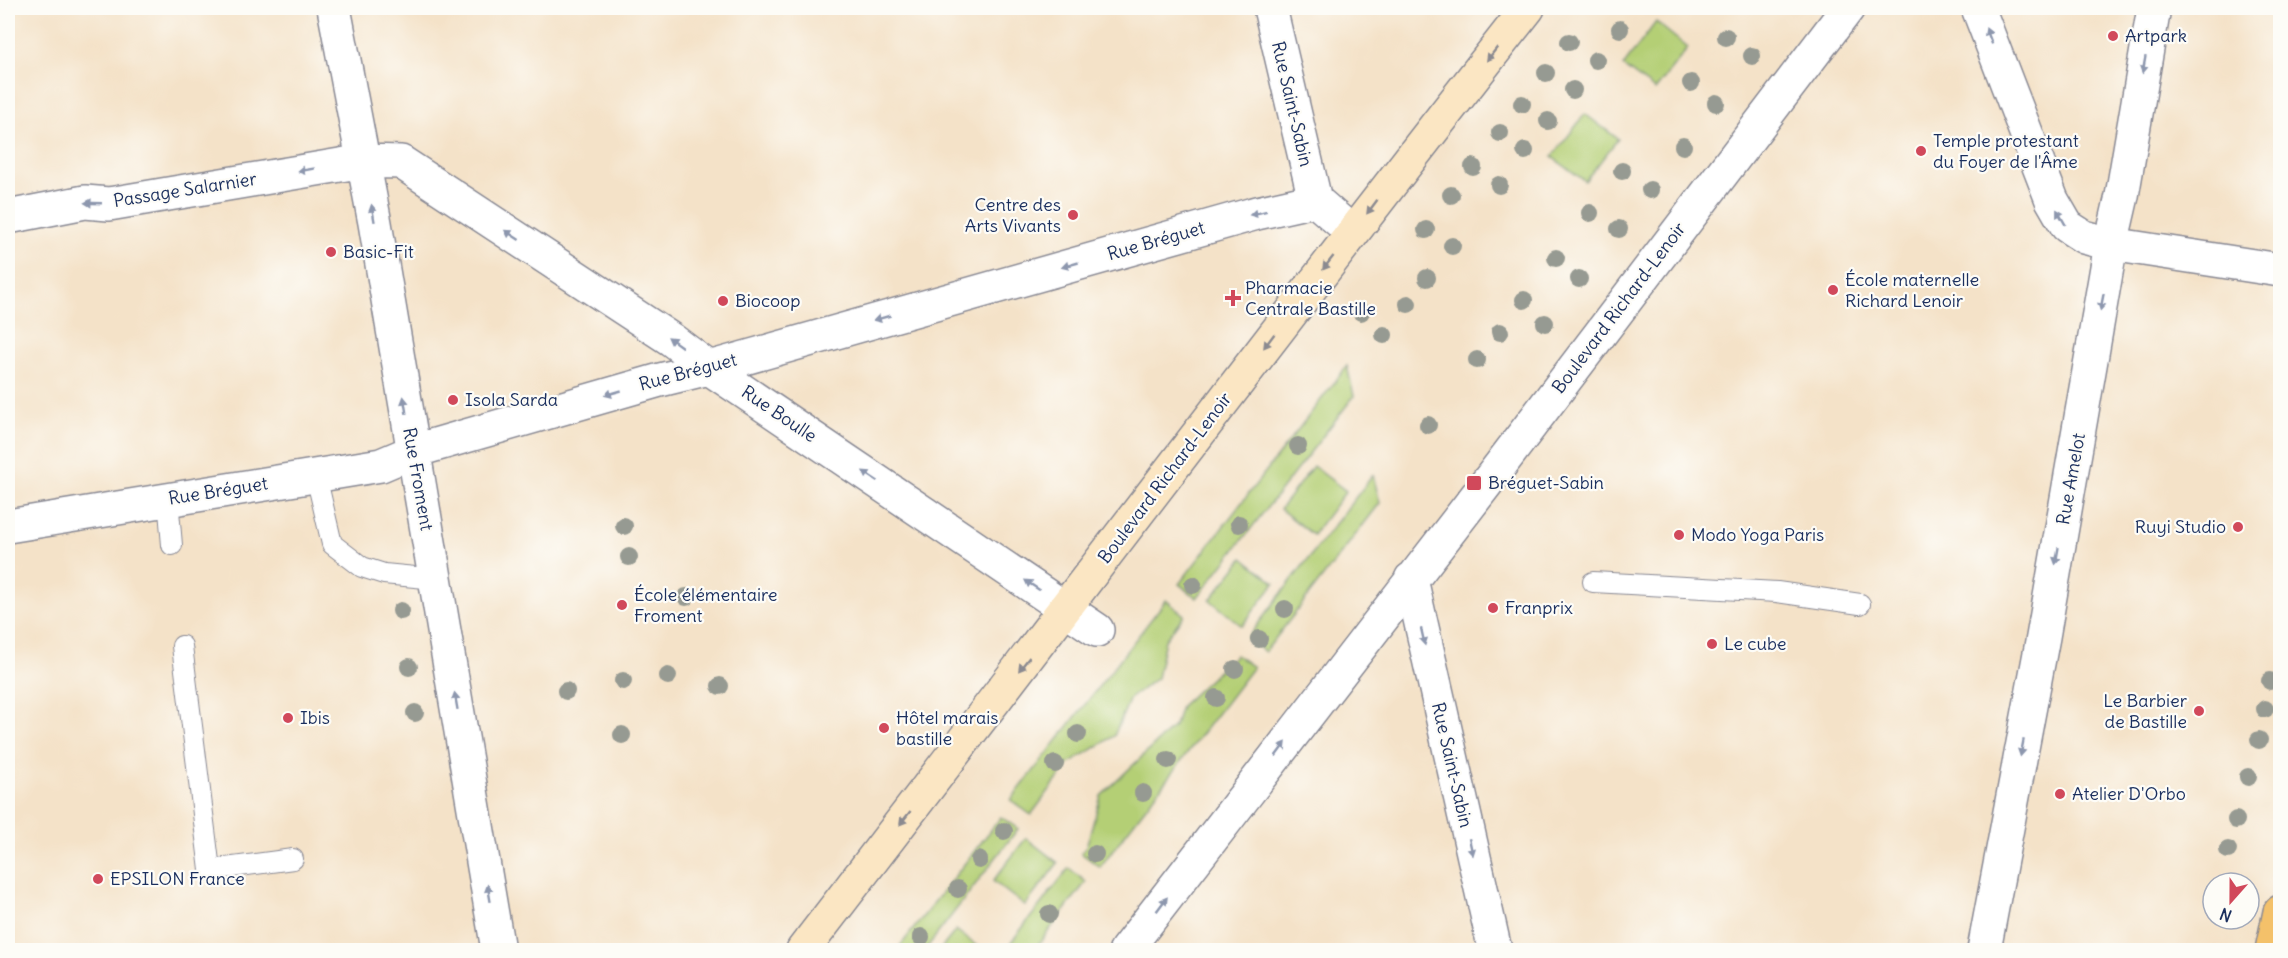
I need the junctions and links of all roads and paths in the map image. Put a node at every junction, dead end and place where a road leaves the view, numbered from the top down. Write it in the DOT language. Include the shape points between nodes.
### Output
graph roads {
  1 [pos="334,8"];
  2 [pos="1270,8"];
  3 [pos="1528,8"];
  4 [pos="1848,8"];
  5 [pos="1978,8"];
  6 [pos="2154,8"];
  7 [pos="364,161"];
  8 [pos="1315,200"];
  9 [pos="8,217"];
  10 [pos="1352,232"];
  11 [pos="2111,244"];
  12 [pos="2280,270"];
  13 [pos="709,368"];
  14 [pos="414,451"];
  15 [pos="316,476"];
  16 [pos="168,499"];
  17 [pos="8,525"];
  18 [pos="172,545"];
  19 [pos="435,579"];
  20 [pos="1411,579"];
  21 [pos="1593,582"];
  22 [pos="1860,604"];
  23 [pos="1066,609"];
  24 [pos="1097,630"];
  25 [pos="182,646"];
  26 [pos="293,859"];
  27 [pos="2280,912"];
  28 [pos="498,951"];
  29 [pos="803,951"];
  30 [pos="1126,951"];
  31 [pos="1495,951"];
  32 [pos="1983,951"];
  33 [pos="2272,951"];
  1 -- 7 [label="street, Rue Froment"];
  2 -- 8 [label="street, Rue Saint-Sabin"];
  3 -- 10 [label="street, Boulevard Richard-Lenoir, one-way"];
  4 -- 20 [label="street, Boulevard Richard-Lenoir"];
  11 -- 5 [label="street, one-way" via="2084,237 2067,226 2052,200"];
  6 -- 11 [label="street, Rue Amelot, one-way"];
  7 -- 9 [label="street, Passage Salarnier, one-way"];
  13 -- 7 [label="street, Rue Boulle, one-way" via="401,162"];
  14 -- 7 [label="street, Rue Froment, one-way"];
  8 -- 10 [label="street"];
  8 -- 13 [label="street, Rue Bréguet, one-way" via="1246,216"];
  10 -- 23 [label="street, Boulevard Richard-Lenoir, one-way"];
  11 -- 12 [label="street"];
  11 -- 32 [label="street, Rue Amelot, one-way" via="2043,637"];
  13 -- 14 [label="street, Rue Bréguet, one-way"];
  23 -- 13 [label="street, Rue Boulle, one-way"];
  14 -- 15 [label="street, Rue Bréguet" via="381,465"];
  14 -- 19 [label="street, Rue Froment"];
  15 -- 16 [label="street, Rue Bréguet"];
  15 -- 19 [label="lane" via="332,544 362,567 384,574"];
  16 -- 17 [label="street, Rue Bréguet"];
  16 -- 18 [label="lane"];
  28 -- 19 [label="street, Rue Froment, one-way"];
  30 -- 20 [label="street, Boulevard Richard-Lenoir, one-way"];
  20 -- 31 [label="street, Rue Saint-Sabin, one-way"];
  21 -- 22 [label="lane" via="1777,592"];
  23 -- 24 [label="street, Rue Boulle"];
  23 -- 29 [label="street, Boulevard Richard-Lenoir, one-way"];
  25 -- 26 [label="lane" via="210,870"];
  27 -- 33 [label="main road"];
}
